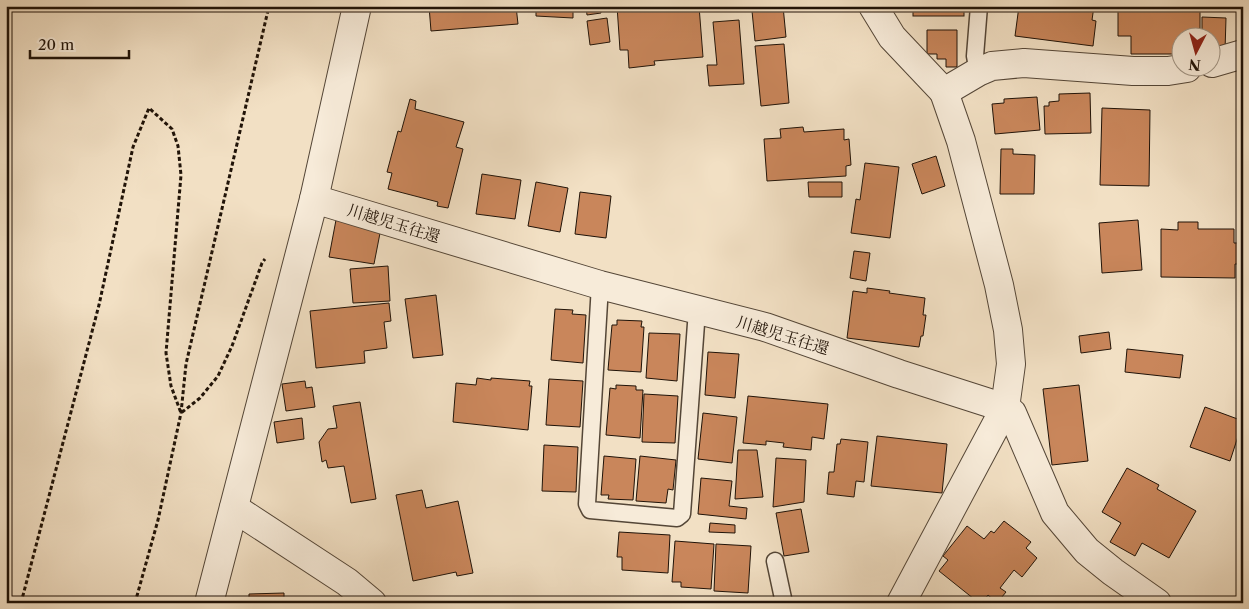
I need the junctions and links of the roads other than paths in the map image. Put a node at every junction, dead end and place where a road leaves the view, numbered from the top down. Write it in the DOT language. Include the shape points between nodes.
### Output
graph roads {
  1 [pos="357,6"];
  2 [pos="873,6"];
  3 [pos="979,6"];
  4 [pos="1243,54"];
  5 [pos="1222,60"];
  6 [pos="1172,70"];
  7 [pos="978,72"];
  8 [pos="944,92"];
  9 [pos="314,199"];
  10 [pos="600,285"];
  11 [pos="697,310"];
  12 [pos="1005,408"];
  13 [pos="234,508"];
  14 [pos="775,561"];
  15 [pos="1151,601"];
  16 [pos="209,603"];
  17 [pos="372,603"];
  18 [pos="784,603"];
  19 [pos="901,603"];
  1 -- 9 [label="street"];
  2 -- 8 [label="street" via="892,37"];
  3 -- 7 [label="lane" via="975,56"];
  4 -- 5 [label="street"];
  6 -- 7 [label="street" via="1133,71 1024,63 992,66"];
  7 -- 8 [label="street"];
  8 -- 12 [label="street" via="961,141 1008,330 1011,364"];
  9 -- 10 [label="street, 川越児玉往還"];
  9 -- 13 [label="street"];
  10 -- 11 [label="street, 川越児玉往還"];
  10 -- 11 [label="lane" via="587,504 590,510 677,518 682,514"];
  11 -- 12 [label="street, 川越児玉往還" via="765,327"];
  12 -- 15 [label="street" via="1012,413 1055,513 1087,551"];
  12 -- 19 [label="street"];
  13 -- 16 [label="street"];
  13 -- 17 [label="street" via="347,582"];
  14 -- 18 [label="lane"];
}
